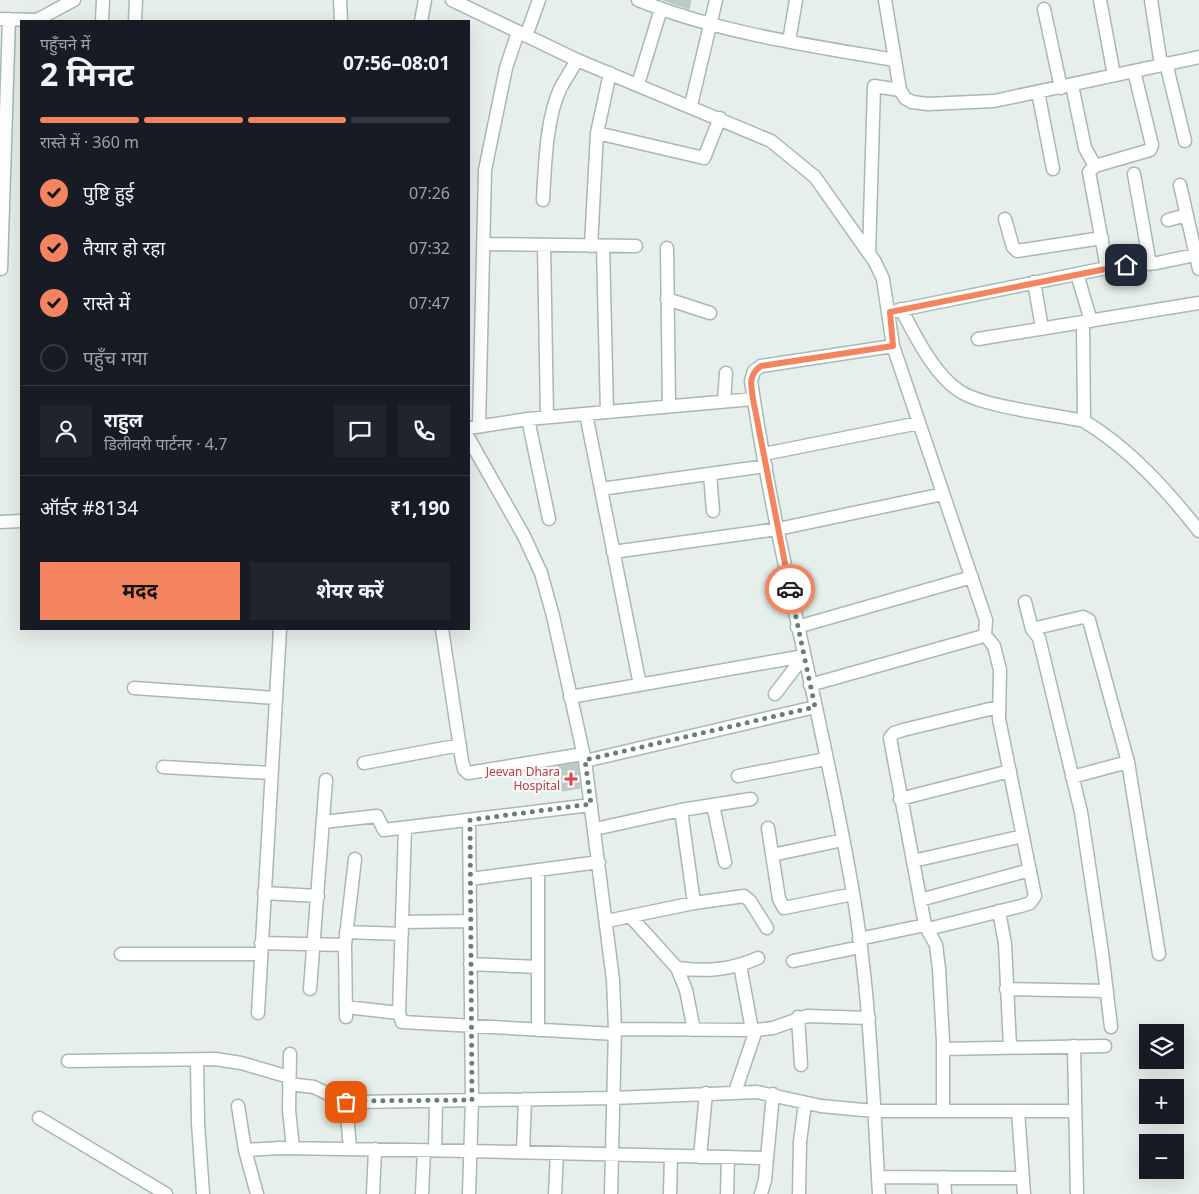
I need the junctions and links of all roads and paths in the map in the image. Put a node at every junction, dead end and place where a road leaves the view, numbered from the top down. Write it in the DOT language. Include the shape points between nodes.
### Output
graph roads {
  1 [pos="74,0"];
  2 [pos="103,0"];
  3 [pos="136,0"];
  4 [pos="340,0"];
  5 [pos="425,0"];
  6 [pos="452,0"];
  7 [pos="539,0"];
  8 [pos="638,0"];
  9 [pos="716,0"];
  10 [pos="796,0"];
  11 [pos="885,0"];
  12 [pos="1100,0"];
  13 [pos="1150,0"];
  14 [pos="660,9"];
  15 [pos="1044,9"];
  16 [pos="5,19"];
  17 [pos="102,20"];
  18 [pos="135,20"];
  19 [pos="342,20"];
  20 [pos="421,20"];
  21 [pos="710,24"];
  22 [pos="522,34"];
  23 [pos="789,41"];
  24 [pos="1199,56"];
  25 [pos="577,60"];
  26 [pos="894,60"];
  27 [pos="1163,64"];
  28 [pos="4,66"];
  29 [pos="1134,70"];
  30 [pos="610,73"];
  31 [pos="1114,75"];
  32 [pos="638,84"];
  33 [pos="1066,86"];
  34 [pos="900,90"];
  35 [pos="1038,92"];
  36 [pos="691,105"];
  37 [pos="720,118"];
  38 [pos="597,133"];
  39 [pos="1186,141"];
  40 [pos="1095,166"];
  41 [pos="1053,169"];
  42 [pos="1134,174"];
  43 [pos="1180,185"];
  44 [pos="543,200"];
  45 [pos="1187,215"];
  46 [pos="1004,219"];
  47 [pos="1168,220"];
  48 [pos="1102,238"];
  49 [pos="483,244"];
  50 [pos="544,245"];
  51 [pos="597,246"];
  52 [pos="636,246"];
  53 [pos="667,248"];
  54 [pos="869,253"];
  55 [pos="1198,254"];
  56 [pos="1150,264"];
  57 [pos="1,268"];
  58 [pos="1107,268"];
  59 [pos="1199,269"];
  60 [pos="1077,274"];
  61 [pos="1034,282"];
  62 [pos="667,300"];
  63 [pos="1199,303"];
  64 [pos="895,311"];
  65 [pos="710,313"];
  66 [pos="1087,321"];
  67 [pos="1042,328"];
  68 [pos="978,339"];
  69 [pos="893,346"];
  70 [pos="726,372"];
  71 [pos="753,399"];
  72 [pos="724,401"];
  73 [pos="668,406"];
  74 [pos="607,412"];
  75 [pos="586,414"];
  76 [pos="547,417"];
  77 [pos="528,419"];
  78 [pos="1084,422"];
  79 [pos="919,423"];
  80 [pos="474,427"];
  81 [pos="470,441"];
  82 [pos="765,460"];
  83 [pos="710,474"];
  84 [pos="600,489"];
  85 [pos="943,494"];
  86 [pos="713,511"];
  87 [pos="548,519"];
  88 [pos="20,521"];
  89 [pos="0,522"];
  90 [pos="778,529"];
  91 [pos="1199,531"];
  92 [pos="613,552"];
  93 [pos="972,577"];
  94 [pos="1025,602"];
  95 [pos="797,627"];
  96 [pos="1032,629"];
  97 [pos="280,630"];
  98 [pos="442,630"];
  99 [pos="985,635"];
  100 [pos="804,656"];
  101 [pos="640,685"];
  102 [pos="810,685"];
  103 [pos="134,688"];
  104 [pos="775,694"];
  105 [pos="570,697"];
  106 [pos="276,698"];
  107 [pos="815,707"];
  108 [pos="998,707"];
  109 [pos="460,746"];
  110 [pos="584,757"];
  111 [pos="826,759"];
  112 [pos="1128,762"];
  113 [pos="364,763"];
  114 [pos="163,767"];
  115 [pos="1010,771"];
  116 [pos="271,773"];
  117 [pos="738,776"];
  118 [pos="1072,777"];
  119 [pos="326,780"];
  120 [pos="751,799"];
  121 [pos="900,799"];
  122 [pos="591,804"];
  123 [pos="713,805"];
  124 [pos="682,810"];
  125 [pos="470,820"];
  126 [pos="323,822"];
  127 [pos="405,828"];
  128 [pos="768,828"];
  129 [pos="595,829"];
  130 [pos="1023,836"];
  131 [pos="843,840"];
  132 [pos="772,854"];
  133 [pos="355,859"];
  134 [pos="599,862"];
  135 [pos="725,862"];
  136 [pos="913,862"];
  137 [pos="538,870"];
  138 [pos="1030,870"];
  139 [pos="470,879"];
  140 [pos="264,893"];
  141 [pos="853,894"];
  142 [pos="318,896"];
  143 [pos="920,900"];
  144 [pos="694,903"];
  145 [pos="999,911"];
  146 [pos="630,916"];
  147 [pos="607,921"];
  148 [pos="470,922"];
  149 [pos="927,927"];
  150 [pos="402,928"];
  151 [pos="767,928"];
  152 [pos="345,939"];
  153 [pos="859,943"];
  154 [pos="314,944"];
  155 [pos="261,949"];
  156 [pos="121,954"];
  157 [pos="1159,954"];
  158 [pos="758,958"];
  159 [pos="794,961"];
  160 [pos="470,964"];
  161 [pos="740,965"];
  162 [pos="538,967"];
  163 [pos="677,968"];
  164 [pos="310,989"];
  165 [pos="1006,989"];
  166 [pos="1106,992"];
  167 [pos="258,1013"];
  168 [pos="399,1013"];
  169 [pos="798,1017"];
  170 [pos="869,1018"];
  171 [pos="471,1026"];
  172 [pos="1111,1028"];
  173 [pos="538,1030"];
  174 [pos="694,1030"];
  175 [pos="754,1030"];
  176 [pos="615,1031"];
  177 [pos="1074,1046"];
  178 [pos="1105,1046"];
  179 [pos="1010,1047"];
  180 [pos="943,1048"];
  181 [pos="290,1054"];
  182 [pos="197,1060"];
  183 [pos="68,1061"];
  184 [pos="801,1065"];
  185 [pos="289,1081"];
  186 [pos="735,1092"];
  187 [pos="706,1093"];
  188 [pos="774,1094"];
  189 [pos="613,1098"];
  190 [pos="524,1099"];
  191 [pos="472,1100"];
  192 [pos="342,1101"];
  193 [pos="436,1101"];
  194 [pos="805,1103"];
  195 [pos="238,1106"];
  196 [pos="874,1111"];
  197 [pos="943,1111"];
  198 [pos="1018,1111"];
  199 [pos="1075,1111"];
  200 [pos="39,1118"];
  201 [pos="293,1148"];
  202 [pos="350,1149"];
  203 [pos="245,1150"];
  204 [pos="375,1150"];
  205 [pos="430,1150"];
  206 [pos="470,1151"];
  207 [pos="523,1152"];
  208 [pos="557,1153"];
  209 [pos="612,1154"];
  210 [pos="670,1156"];
  211 [pos="700,1157"];
  212 [pos="728,1157"];
  213 [pos="768,1158"];
  214 [pos="878,1177"];
  215 [pos="944,1177"];
  216 [pos="1023,1178"];
  217 [pos="166,1194"];
  218 [pos="203,1194"];
  219 [pos="257,1194"];
  220 [pos="373,1194"];
  221 [pos="422,1194"];
  222 [pos="470,1194"];
  223 [pos="555,1194"];
  224 [pos="611,1194"];
  225 [pos="670,1194"];
  226 [pos="727,1194"];
  227 [pos="761,1194"];
  228 [pos="799,1194"];
  229 [pos="879,1194"];
  230 [pos="945,1194"];
  231 [pos="1024,1194"];
  232 [pos="1077,1194"];
  1 -- 16 [label="street" via="37,20"];
  2 -- 17 [label="street"];
  3 -- 18 [label="street"];
  4 -- 19 [label="street"];
  5 -- 20 [label="street"];
  6 -- 22 [label="street"];
  7 -- 22 [label="street"];
  8 -- 14 [label="street"];
  9 -- 21 [label="street"];
  10 -- 23 [label="street"];
  11 -- 26 [label="street"];
  12 -- 31 [label="street"];
  13 -- 27 [label="street"];
  14 -- 21 [label="street"];
  14 -- 32 [label="street"];
  15 -- 33 [label="street"];
  16 -- 28 [label="street"];
  21 -- 23 [label="street"];
  21 -- 36 [label="street"];
  22 -- 25 [label="street"];
  22 -- 49 [label="street" via="506,68 489,148 485,170"];
  23 -- 26 [label="street"];
  24 -- 27 [label="street"];
  25 -- 30 [label="street"];
  25 -- 44 [label="street" via="554,104"];
  26 -- 34 [label="street"];
  27 -- 29 [label="street"];
  27 -- 39 [label="street"];
  28 -- 57 [label="street"];
  29 -- 31 [label="street"];
  29 -- 40 [label="street" via="1152,145 1150,150"];
  30 -- 32 [label="street"];
  30 -- 38 [label="street"];
  31 -- 33 [label="street"];
  32 -- 36 [label="street"];
  33 -- 35 [label="street"];
  33 -- 40 [label="street" via="1085,148"];
  34 -- 35 [label="street" via="905,98 928,104 994,101"];
  34 -- 54 [label="street" via="874,86"];
  35 -- 41 [label="street"];
  36 -- 37 [label="street"];
  37 -- 38 [label="street" via="704,158"];
  37 -- 54 [label="street" via="771,141 794,157 815,177"];
  38 -- 51 [label="street"];
  40 -- 48 [label="street" via="1089,172"];
  42 -- 56 [label="street"];
  43 -- 45 [label="street"];
  45 -- 47 [label="street"];
  45 -- 55 [label="street"];
  46 -- 48 [label="street" via="1013,247 1018,251"];
  48 -- 58 [label="street"];
  49 -- 50 [label="street"];
  49 -- 80 [label="street"];
  50 -- 51 [label="street"];
  50 -- 76 [label="street"];
  51 -- 52 [label="street"];
  51 -- 74 [label="street"];
  53 -- 62 [label="street"];
  54 -- 64 [label="street"];
  55 -- 56 [label="street"];
  55 -- 59 [label="street"];
  56 -- 58 [label="street"];
  58 -- 60 [label="street"];
  60 -- 61 [label="street"];
  60 -- 66 [label="street"];
  61 -- 64 [label="street"];
  61 -- 67 [label="street"];
  62 -- 65 [label="street"];
  62 -- 73 [label="street"];
  63 -- 66 [label="street"];
  64 -- 69 [label="street"];
  64 -- 78 [label="street" via="958,390 998,404"];
  66 -- 67 [label="street"];
  66 -- 78 [label="street"];
  67 -- 68 [label="street"];
  69 -- 71 [label="street" via="761,366 754,371 751,381"];
  69 -- 79 [label="street"];
  70 -- 72 [label="street"];
  71 -- 72 [label="street"];
  71 -- 82 [label="street"];
  72 -- 73 [label="street"];
  73 -- 74 [label="street"];
  74 -- 75 [label="street"];
  75 -- 76 [label="street"];
  75 -- 84 [label="street"];
  76 -- 77 [label="street"];
  77 -- 80 [label="street"];
  77 -- 87 [label="street"];
  78 -- 91 [label="street" via="1148,470"];
  79 -- 82 [label="street"];
  79 -- 85 [label="street"];
  81 -- 105 [label="street" via="524,536 541,573 554,616"];
  82 -- 83 [label="street"];
  82 -- 90 [label="street"];
  83 -- 84 [label="street"];
  83 -- 86 [label="street"];
  84 -- 92 [label="street"];
  85 -- 90 [label="street"];
  85 -- 93 [label="street"];
  88 -- 89 [label="street"];
  90 -- 92 [label="street"];
  90 -- 95 [label="street"];
  92 -- 101 [label="street"];
  93 -- 95 [label="street"];
  93 -- 99 [label="street" via="986,620"];
  94 -- 96 [label="street"];
  95 -- 100 [label="street"];
  96 -- 112 [label="street" via="1083,617 1089,620"];
  96 -- 118 [label="street" via="1040,638"];
  97 -- 106 [label="street"];
  98 -- 109 [label="street"];
  99 -- 102 [label="street"];
  99 -- 108 [label="street" via="994,646 1000,670"];
  100 -- 101 [label="street"];
  100 -- 102 [label="street"];
  100 -- 104 [label="street"];
  101 -- 105 [label="street"];
  102 -- 107 [label="street"];
  103 -- 106 [label="street"];
  105 -- 110 [label="street"];
  106 -- 116 [label="street"];
  107 -- 110 [label="street"];
  107 -- 111 [label="street"];
  108 -- 115 [label="street"];
  108 -- 121 [label="street" via="894,732 890,746"];
  109 -- 110 [label="street" via="464,769 475,774"];
  109 -- 113 [label="street"];
  110 -- 122 [label="street"];
  111 -- 117 [label="street"];
  111 -- 131 [label="street"];
  112 -- 118 [label="street"];
  112 -- 157 [label="street"];
  114 -- 116 [label="street"];
  115 -- 121 [label="street"];
  115 -- 130 [label="street"];
  116 -- 140 [label="street"];
  118 -- 166 [label="street" via="1081,812"];
  119 -- 126 [label="street"];
  120 -- 123 [label="street"];
  121 -- 136 [label="street"];
  122 -- 125 [label="street"];
  122 -- 129 [label="street"];
  123 -- 124 [label="street"];
  123 -- 135 [label="street"];
  124 -- 129 [label="street"];
  124 -- 144 [label="street"];
  125 -- 127 [label="street"];
  125 -- 139 [label="street"];
  126 -- 127 [label="street" via="377,816 384,830"];
  126 -- 142 [label="street"];
  127 -- 150 [label="street"];
  128 -- 132 [label="street"];
  129 -- 134 [label="street"];
  130 -- 136 [label="street"];
  130 -- 138 [label="street"];
  131 -- 132 [label="street"];
  131 -- 141 [label="street"];
  132 -- 141 [label="street" via="779,899 784,908"];
  133 -- 152 [label="street"];
  134 -- 137 [label="street"];
  134 -- 147 [label="street"];
  136 -- 143 [label="street"];
  137 -- 139 [label="street"];
  137 -- 162 [label="street"];
  138 -- 143 [label="street"];
  138 -- 145 [label="street" via="1035,892 1033,900"];
  139 -- 148 [label="street"];
  140 -- 142 [label="street"];
  140 -- 155 [label="street"];
  141 -- 153 [label="street"];
  142 -- 154 [label="street"];
  143 -- 149 [label="street"];
  144 -- 146 [label="street"];
  144 -- 151 [label="street" via="744,896"];
  145 -- 149 [label="street"];
  145 -- 165 [label="street" via="1005,944"];
  146 -- 147 [label="street"];
  146 -- 163 [label="street"];
  147 -- 176 [label="street"];
  148 -- 150 [label="street"];
  148 -- 160 [label="street"];
  149 -- 153 [label="street"];
  149 -- 180 [label="street" via="936,945"];
  150 -- 152 [label="street"];
  150 -- 168 [label="street"];
  152 -- 154 [label="street"];
  152 -- 168 [label="street" via="346,1012"];
  153 -- 159 [label="street"];
  153 -- 170 [label="street"];
  154 -- 155 [label="street"];
  154 -- 164 [label="street"];
  155 -- 156 [label="street"];
  155 -- 167 [label="street"];
  158 -- 161 [label="street"];
  160 -- 162 [label="street"];
  160 -- 171 [label="street"];
  161 -- 163 [label="street" via="720,970"];
  161 -- 175 [label="street"];
  162 -- 173 [label="street"];
  163 -- 174 [label="street" via="686,990"];
  165 -- 166 [label="street"];
  165 -- 179 [label="street"];
  166 -- 172 [label="street"];
  168 -- 171 [label="street" via="402,1022 406,1023"];
  169 -- 170 [label="street"];
  169 -- 175 [label="street" via="773,1028"];
  169 -- 184 [label="street"];
  170 -- 196 [label="street"];
  171 -- 173 [label="street"];
  171 -- 191 [label="street"];
  173 -- 176 [label="street"];
  174 -- 175 [label="street"];
  174 -- 176 [label="street"];
  175 -- 186 [label="street"];
  176 -- 189 [label="street"];
  177 -- 178 [label="street"];
  177 -- 179 [label="street"];
  177 -- 199 [label="street"];
  179 -- 180 [label="street"];
  180 -- 197 [label="street"];
  181 -- 185 [label="street"];
  182 -- 183 [label="street"];
  182 -- 185 [label="street" via="241,1063"];
  182 -- 218 [label="street"];
  185 -- 192 [label="street" via="314,1086"];
  185 -- 201 [label="street"];
  186 -- 187 [label="street"];
  186 -- 188 [label="street"];
  187 -- 189 [label="street"];
  187 -- 211 [label="street"];
  188 -- 194 [label="street"];
  188 -- 213 [label="street"];
  189 -- 190 [label="street"];
  189 -- 209 [label="street"];
  190 -- 191 [label="street"];
  190 -- 207 [label="street"];
  191 -- 193 [label="street"];
  191 -- 206 [label="street"];
  192 -- 193 [label="street"];
  192 -- 202 [label="street" via="346,1102"];
  193 -- 205 [label="street"];
  194 -- 196 [label="street"];
  194 -- 228 [label="street"];
  195 -- 203 [label="street"];
  196 -- 197 [label="street"];
  196 -- 214 [label="street"];
  197 -- 198 [label="street"];
  198 -- 199 [label="street"];
  198 -- 216 [label="street"];
  199 -- 232 [label="street"];
  200 -- 217 [label="street"];
  201 -- 202 [label="street"];
  201 -- 203 [label="street"];
  202 -- 204 [label="street"];
  203 -- 219 [label="street"];
  204 -- 205 [label="street"];
  204 -- 220 [label="street"];
  205 -- 206 [label="street"];
  205 -- 221 [label="street"];
  206 -- 207 [label="street"];
  206 -- 222 [label="street"];
  207 -- 208 [label="street"];
  208 -- 209 [label="street"];
  208 -- 223 [label="street"];
  209 -- 210 [label="street"];
  209 -- 224 [label="street"];
  210 -- 211 [label="street"];
  210 -- 225 [label="street"];
  211 -- 212 [label="street"];
  212 -- 213 [label="street"];
  212 -- 226 [label="street"];
  213 -- 227 [label="street"];
  214 -- 215 [label="street"];
  214 -- 229 [label="street"];
  215 -- 216 [label="street"];
  215 -- 230 [label="street"];
  216 -- 231 [label="street"];
}
